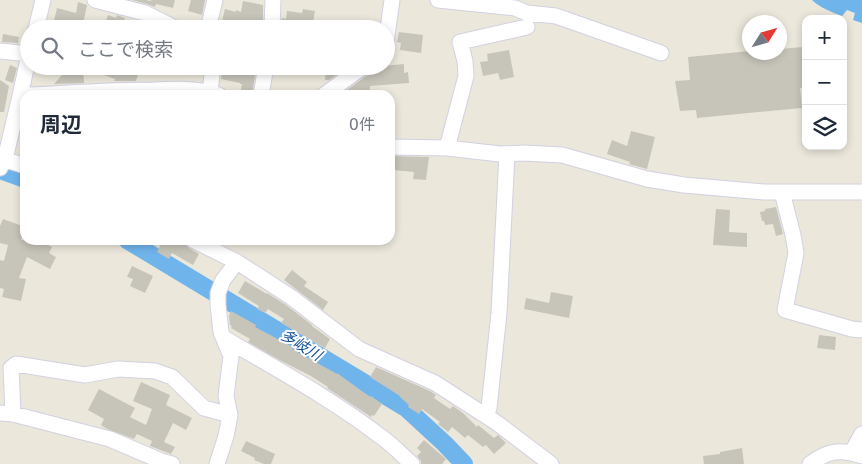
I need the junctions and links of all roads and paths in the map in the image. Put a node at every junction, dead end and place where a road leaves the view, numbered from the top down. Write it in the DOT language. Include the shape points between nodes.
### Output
graph roads {
  1 [pos="43,0"];
  2 [pos="95,0"];
  3 [pos="215,0"];
  4 [pos="273,0"];
  5 [pos="392,0"];
  6 [pos="438,0"];
  7 [pos="38,20"];
  8 [pos="159,20"];
  9 [pos="210,20"];
  10 [pos="272,20"];
  11 [pos="389,20"];
  12 [pos="527,27"];
  13 [pos="0,51"];
  14 [pos="20,53"];
  15 [pos="661,53"];
  16 [pos="27,75"];
  17 [pos="213,75"];
  18 [pos="264,75"];
  19 [pos="352,75"];
  20 [pos="25,90"];
  21 [pos="214,90"];
  22 [pos="262,90"];
  23 [pos="331,90"];
  24 [pos="20,110"];
  25 [pos="395,147"];
  26 [pos="447,148"];
  27 [pos="507,154"];
  28 [pos="2,162"];
  29 [pos="20,165"];
  30 [pos="782,192"];
  31 [pos="862,192"];
  32 [pos="203,245"];
  33 [pos="237,262"];
  34 [pos="862,330"];
  35 [pos="224,338"];
  36 [pos="7,413"];
  37 [pos="230,415"];
  38 [pos="486,416"];
  39 [pos="862,434"];
  40 [pos="857,454"];
  41 [pos="172,464"];
  42 [pos="218,464"];
  43 [pos="412,464"];
  44 [pos="551,464"];
  45 [pos="810,464"];
  1 -- 7 [label="street"];
  2 -- 8 [label="street" via="145,13"];
  3 -- 9 [label="street"];
  4 -- 10 [label="street"];
  5 -- 11 [label="street"];
  6 -- 15 [label="street" via="556,16"];
  12 -- 26 [label="street" via="460,42 466,76"];
  13 -- 14 [label="street"];
  16 -- 20 [label="street"];
  17 -- 21 [label="street"];
  18 -- 22 [label="street"];
  19 -- 23 [label="street"];
  24 -- 28 [label="street"];
  25 -- 26 [label="street"];
  26 -- 27 [label="street"];
  27 -- 30 [label="street" via="562,155 647,179"];
  27 -- 38 [label="street" via="499,313"];
  28 -- 29 [label="street"];
  30 -- 31 [label="street"];
  30 -- 34 [label="street" via="796,253 785,310"];
  32 -- 33 [label="street"];
  33 -- 35 [label="street" via="218,293"];
  33 -- 38 [label="street" via="291,297 358,349 435,383"];
  35 -- 37 [label="street" via="231,356 226,396"];
  35 -- 43 [label="street" via="344,410 381,436"];
  36 -- 37 [label="street" via="11,368 16,364 86,374 118,369 155,371 172,377 204,408"];
  36 -- 41 [label="street" via="110,439"];
  37 -- 42 [label="street"];
  38 -- 44 [label="street"];
  39 -- 40 [label="street"];
  40 -- 45 [label="street" via="829,452"];
}
